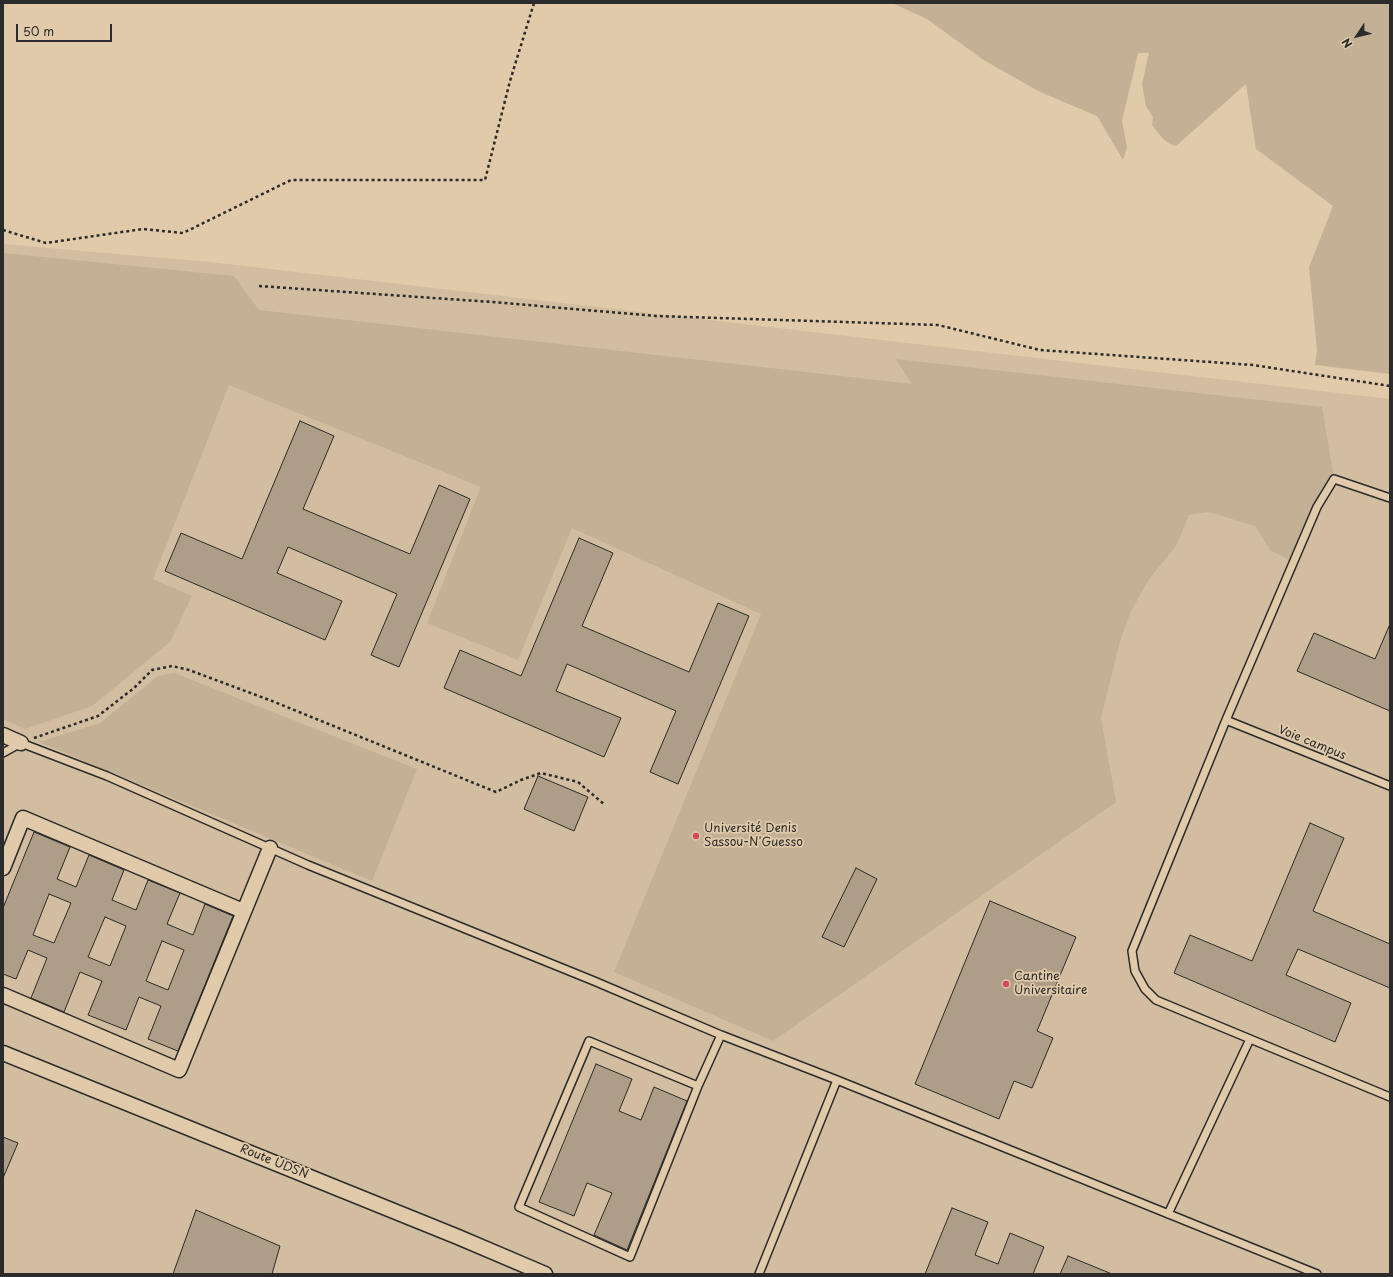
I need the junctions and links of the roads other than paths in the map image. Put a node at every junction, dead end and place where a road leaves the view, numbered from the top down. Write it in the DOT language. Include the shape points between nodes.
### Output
graph roads {
  1 [pos="1390,498"];
  2 [pos="1226,720"];
  3 [pos="3,735"];
  4 [pos="21,743"];
  5 [pos="3,753"];
  6 [pos="1390,786"];
  7 [pos="270,848"];
  8 [pos="3,868"];
  9 [pos="243,911"];
  10 [pos="3,995"];
  11 [pos="720,1035"];
  12 [pos="1250,1039"];
  13 [pos="3,1052"];
  14 [pos="837,1080"];
  15 [pos="698,1086"];
  16 [pos="1390,1097"];
  17 [pos="1168,1214"];
  18 [pos="545,1274"];
  19 [pos="759,1274"];
  20 [pos="1317,1274"];
  1 -- 2 [label="lane" via="1334,479 1317,507"];
  2 -- 6 [label="lane, Voie campus"];
  2 -- 12 [label="lane" via="1132,950 1134,972 1156,1000"];
  3 -- 4 [label="street"];
  4 -- 5 [label="lane"];
  4 -- 7 [label="lane" via="106,776"];
  7 -- 9 [label="street"];
  7 -- 11 [label="lane"];
  8 -- 9 [label="street" via="23,818"];
  9 -- 10 [label="street" via="179,1070"];
  11 -- 14 [label="lane"];
  11 -- 15 [label="lane"];
  12 -- 16 [label="lane"];
  12 -- 17 [label="lane"];
  13 -- 18 [label="street, Route UDSN"];
  14 -- 17 [label="lane"];
  14 -- 19 [label="lane"];
  15 -- 15 [label="lane" via="589,1042 519,1207 630,1257"];
  17 -- 20 [label="lane"];
}
